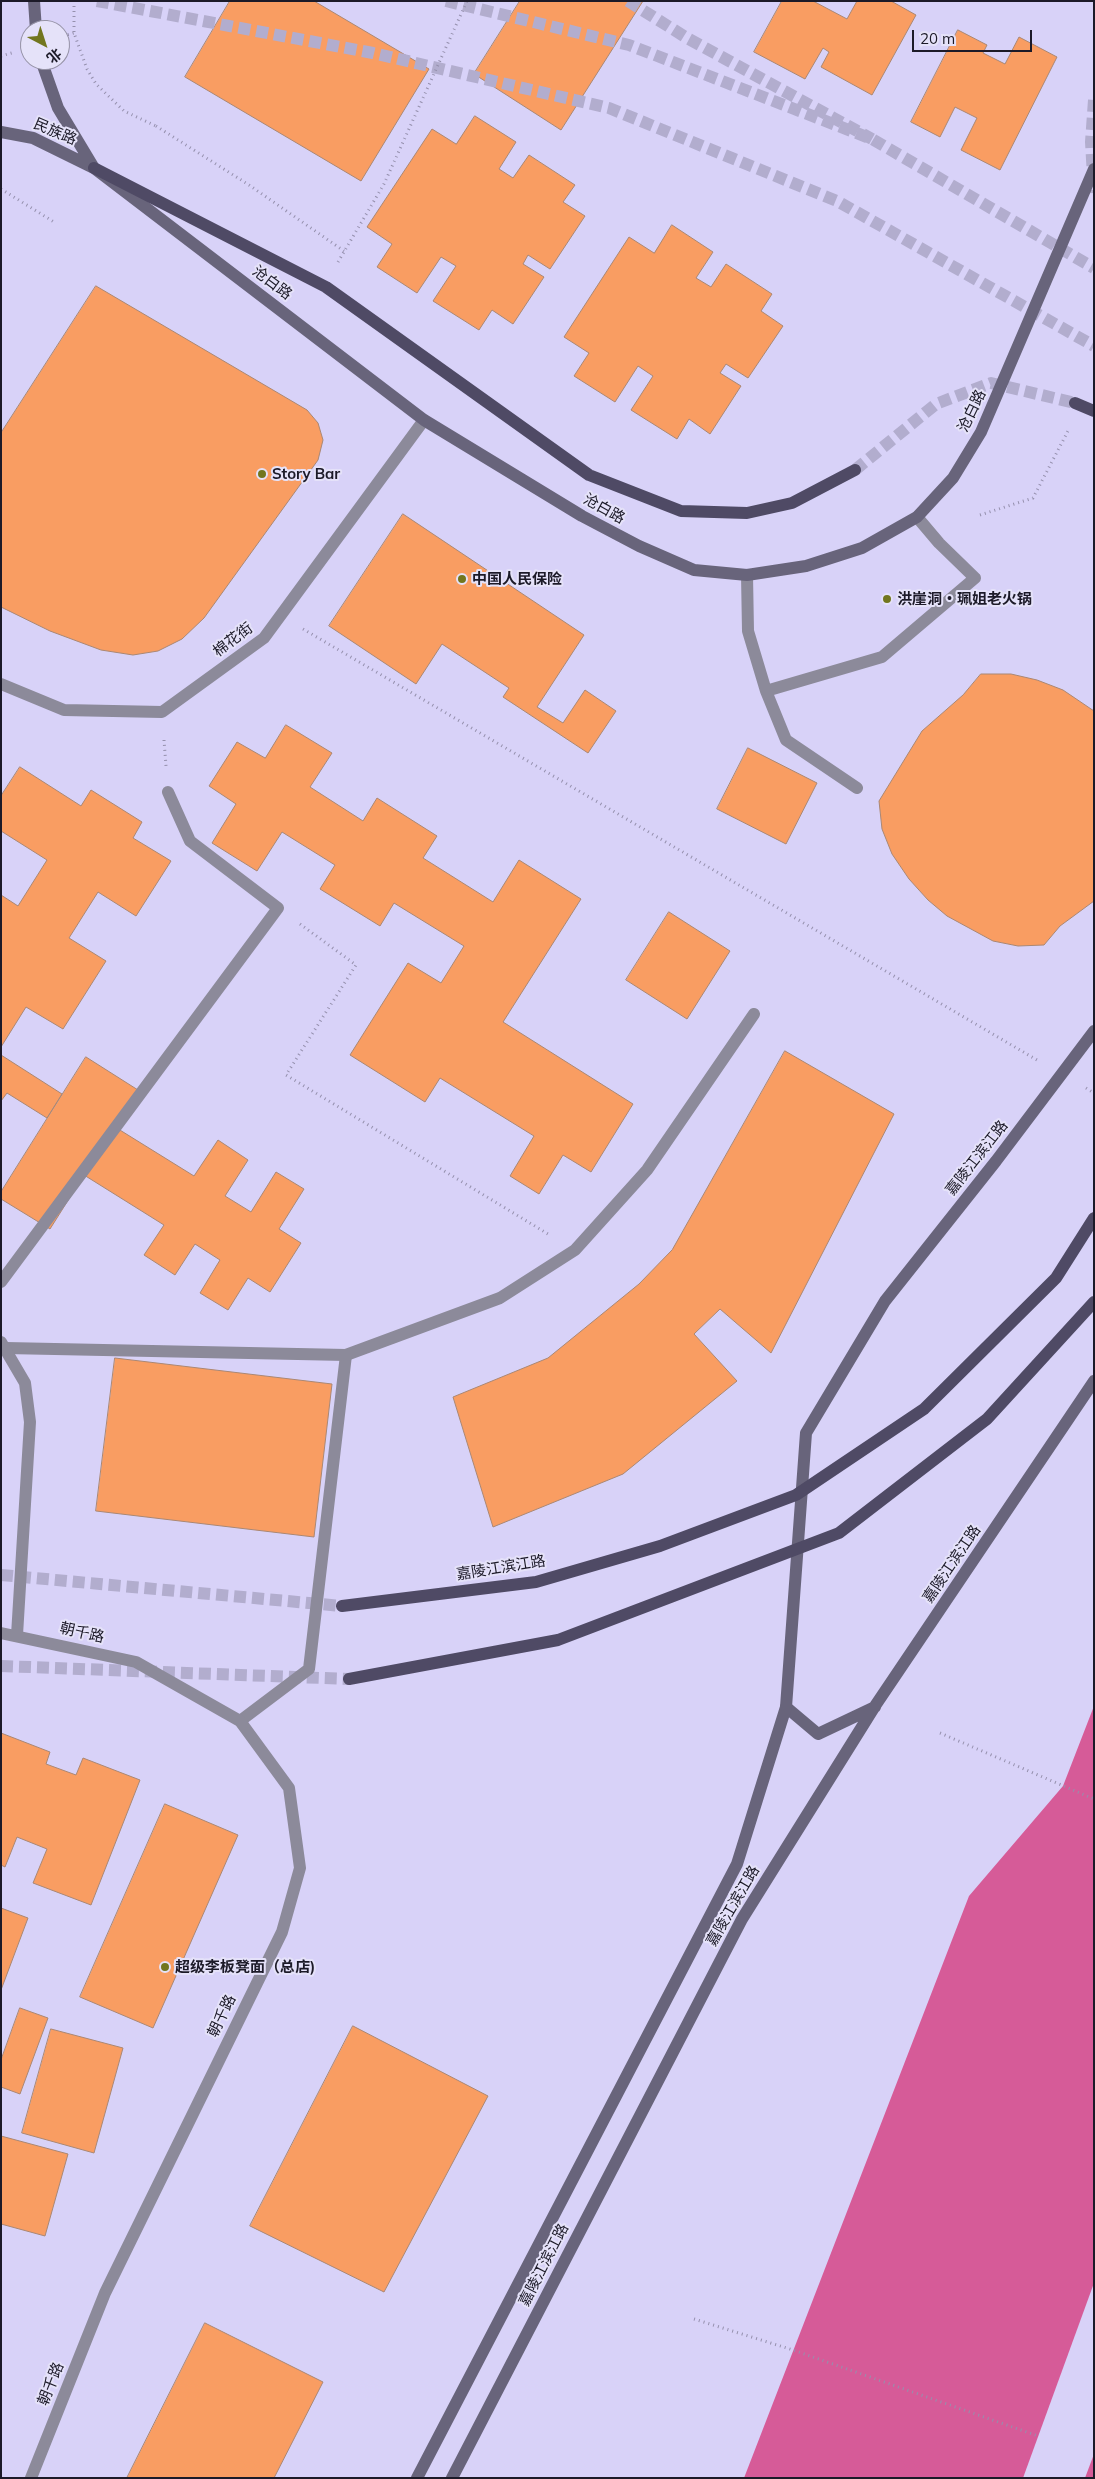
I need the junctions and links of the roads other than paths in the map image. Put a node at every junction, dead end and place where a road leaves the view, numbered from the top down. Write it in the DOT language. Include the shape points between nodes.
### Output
graph roads {
  1 [pos="34,1"];
  2 [pos="35,20"];
  3 [pos="45,70"];
  4 [pos="1,132"];
  5 [pos="94,168"];
  6 [pos="1094,168"];
  7 [pos="1075,402"];
  8 [pos="1094,410"];
  9 [pos="424,420"];
  10 [pos="855,470"];
  11 [pos="917,517"];
  12 [pos="747,575"];
  13 [pos="1,684"];
  14 [pos="766,691"];
  15 [pos="857,788"];
  16 [pos="168,792"];
  17 [pos="754,1014"];
  18 [pos="1094,1031"];
  19 [pos="1094,1218"];
  20 [pos="1,1282"];
  21 [pos="1094,1302"];
  22 [pos="4,1345"];
  23 [pos="346,1355"];
  24 [pos="1094,1381"];
  25 [pos="342,1606"];
  26 [pos="1,1633"];
  27 [pos="17,1635"];
  28 [pos="349,1679"];
  29 [pos="875,1706"];
  30 [pos="786,1707"];
  31 [pos="240,1721"];
  32 [pos="31,2478"];
  33 [pos="417,2478"];
  34 [pos="452,2478"];
  1 -- 2 [label="main road"];
  3 -- 5 [label="main road, 沧白路" via="58,108"];
  4 -- 5 [label="main road, 民族路" via="33,138"];
  5 -- 9 [label="main road, 沧白路"];
  5 -- 10 [label="main road" via="326,287 589,475 681,511 747,513 792,503"];
  6 -- 11 [label="main road, 沧白路" via="981,432 953,478"];
  7 -- 8 [label="main road"];
  9 -- 12 [label="main road, 沧白路" via="582,516 639,546 694,570"];
  9 -- 13 [label="street, 棉花街" via="264,638 162,712 64,710"];
  11 -- 12 [label="main road, 沧白路" via="862,548 806,566"];
  11 -- 14 [label="street" via="938,543 975,578 882,657"];
  12 -- 14 [label="street" via="748,631"];
  14 -- 15 [label="street" via="786,740"];
  16 -- 20 [label="street" via="190,841 278,908"];
  17 -- 23 [label="street" via="648,1170 575,1250 500,1298"];
  18 -- 30 [label="main road, 嘉陵江滨江路, bridge" via="885,1302 806,1432"];
  19 -- 25 [label="main road, 嘉陵江滨江路, bridge" via="1056,1278 924,1409 796,1495 660,1546 536,1582"];
  21 -- 28 [label="main road, bridge" via="987,1419 839,1533 558,1640"];
  22 -- 23 [label="street"];
  22 -- 27 [label="street" via="25,1383 30,1422"];
  23 -- 31 [label="street" via="309,1669"];
  24 -- 29 [label="main road, 嘉陵江滨江路"];
  26 -- 27 [label="street, 朝千路"];
  27 -- 31 [label="street, 朝千路" via="136,1662"];
  29 -- 30 [label="main road" via="818,1734"];
  29 -- 34 [label="main road, 嘉陵江滨江路" via="742,1919"];
  30 -- 33 [label="main road, 嘉陵江滨江路, bridge" via="736,1864"];
  31 -- 32 [label="street, 朝千路" via="289,1788 300,1868 282,1932 105,2293"];
}
